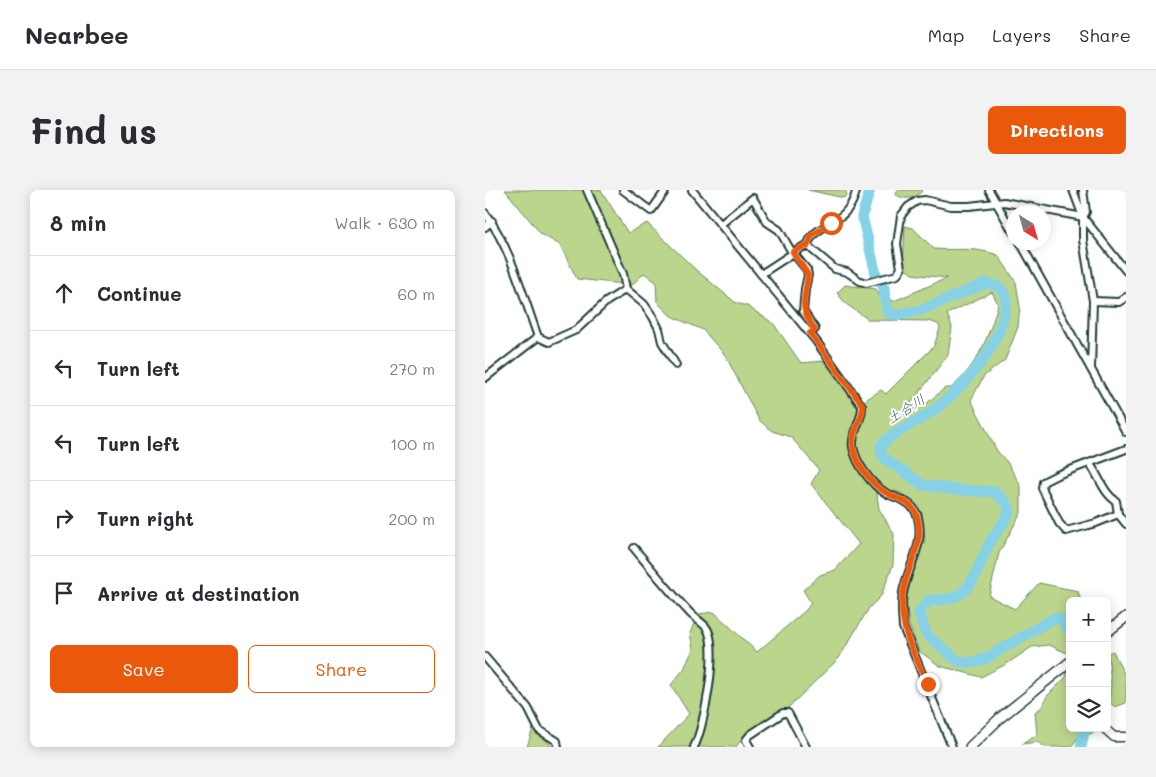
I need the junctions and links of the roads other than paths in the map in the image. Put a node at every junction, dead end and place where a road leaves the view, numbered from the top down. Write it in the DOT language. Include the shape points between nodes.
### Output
graph roads {
  1 [pos="587,190"];
  2 [pos="623,190"];
  3 [pos="666,190"];
  4 [pos="692,190"];
  5 [pos="989,190"];
  6 [pos="1073,190"];
  7 [pos="1083,190"];
  8 [pos="856,192"];
  9 [pos="995,201"];
  10 [pos="485,213"];
  11 [pos="1083,217"];
  12 [pos="1006,220"];
  13 [pos="491,222"];
  14 [pos="721,224"];
  15 [pos="485,227"];
  16 [pos="807,247"];
  17 [pos="1024,250"];
  18 [pos="793,252"];
  19 [pos="1126,270"];
  20 [pos="761,274"];
  21 [pos="625,289"];
  22 [pos="1126,297"];
  23 [pos="1093,301"];
  24 [pos="810,333"];
  25 [pos="538,337"];
  26 [pos="676,366"];
  27 [pos="1091,369"];
  28 [pos="485,378"];
  29 [pos="1126,432"];
  30 [pos="1126,449"];
  31 [pos="1089,463"];
  32 [pos="1118,514"];
  33 [pos="1126,524"];
  34 [pos="634,548"];
  35 [pos="1126,617"];
  36 [pos="1111,629"];
  37 [pos="485,657"];
  38 [pos="1066,665"];
  39 [pos="1108,732"];
  40 [pos="1126,737"];
  41 [pos="558,747"];
  42 [pos="694,747"];
  43 [pos="750,747"];
  44 [pos="806,747"];
  45 [pos="952,747"];
  46 [pos="970,747"];
  1 -- 21 [label="street" via="623,274"];
  2 -- 3 [label="street" via="651,211"];
  4 -- 14 [label="street"];
  5 -- 9 [label="street"];
  6 -- 11 [label="street"];
  7 -- 11 [label="street" via="1086,212"];
  8 -- 16 [label="street" via="848,212 812,235"];
  9 -- 11 [label="street"];
  9 -- 12 [label="street"];
  9 -- 16 [label="street" via="960,206 925,200 908,206 901,216 897,244 901,268 897,275 886,279 861,281 835,269"];
  10 -- 13 [label="street"];
  11 -- 19 [label="street"];
  11 -- 23 [label="street" via="1083,240"];
  13 -- 15 [label="street"];
  13 -- 25 [label="street" via="505,248"];
  14 -- 18 [label="street" via="753,198 767,222 779,230"];
  14 -- 20 [label="street"];
  16 -- 18 [label="street"];
  17 -- 27 [label="street"];
  18 -- 20 [label="street"];
  18 -- 24 [label="street" via="808,275 803,311 815,330"];
  20 -- 24 [label="street"];
  21 -- 25 [label="street" via="576,330 549,342"];
  21 -- 26 [label="street" via="653,316 661,342"];
  22 -- 23 [label="street" via="1119,302"];
  23 -- 27 [label="street"];
  24 -- 45 [label="street" via="863,406 854,431 856,457 876,486 913,507 918,517 918,549 903,591 903,626"];
  25 -- 28 [label="street"];
  27 -- 29 [label="street"];
  30 -- 31 [label="street"];
  31 -- 32 [label="street" via="1108,496 1116,502"];
  31 -- 32 [label="street" via="1043,482 1046,499 1061,527 1071,532"];
  32 -- 33 [label="street"];
  34 -- 42 [label="street" via="689,613 707,627 710,635 709,684 703,723"];
  35 -- 36 [label="highway"];
  37 -- 41 [label="street" via="528,708 539,730 557,741"];
  38 -- 46 [label="highway" via="1001,717"];
  39 -- 40 [label="main road" via="1114,737"];
  43 -- 44 [label="street" via="746,740 750,734 783,713 788,714"];
}
